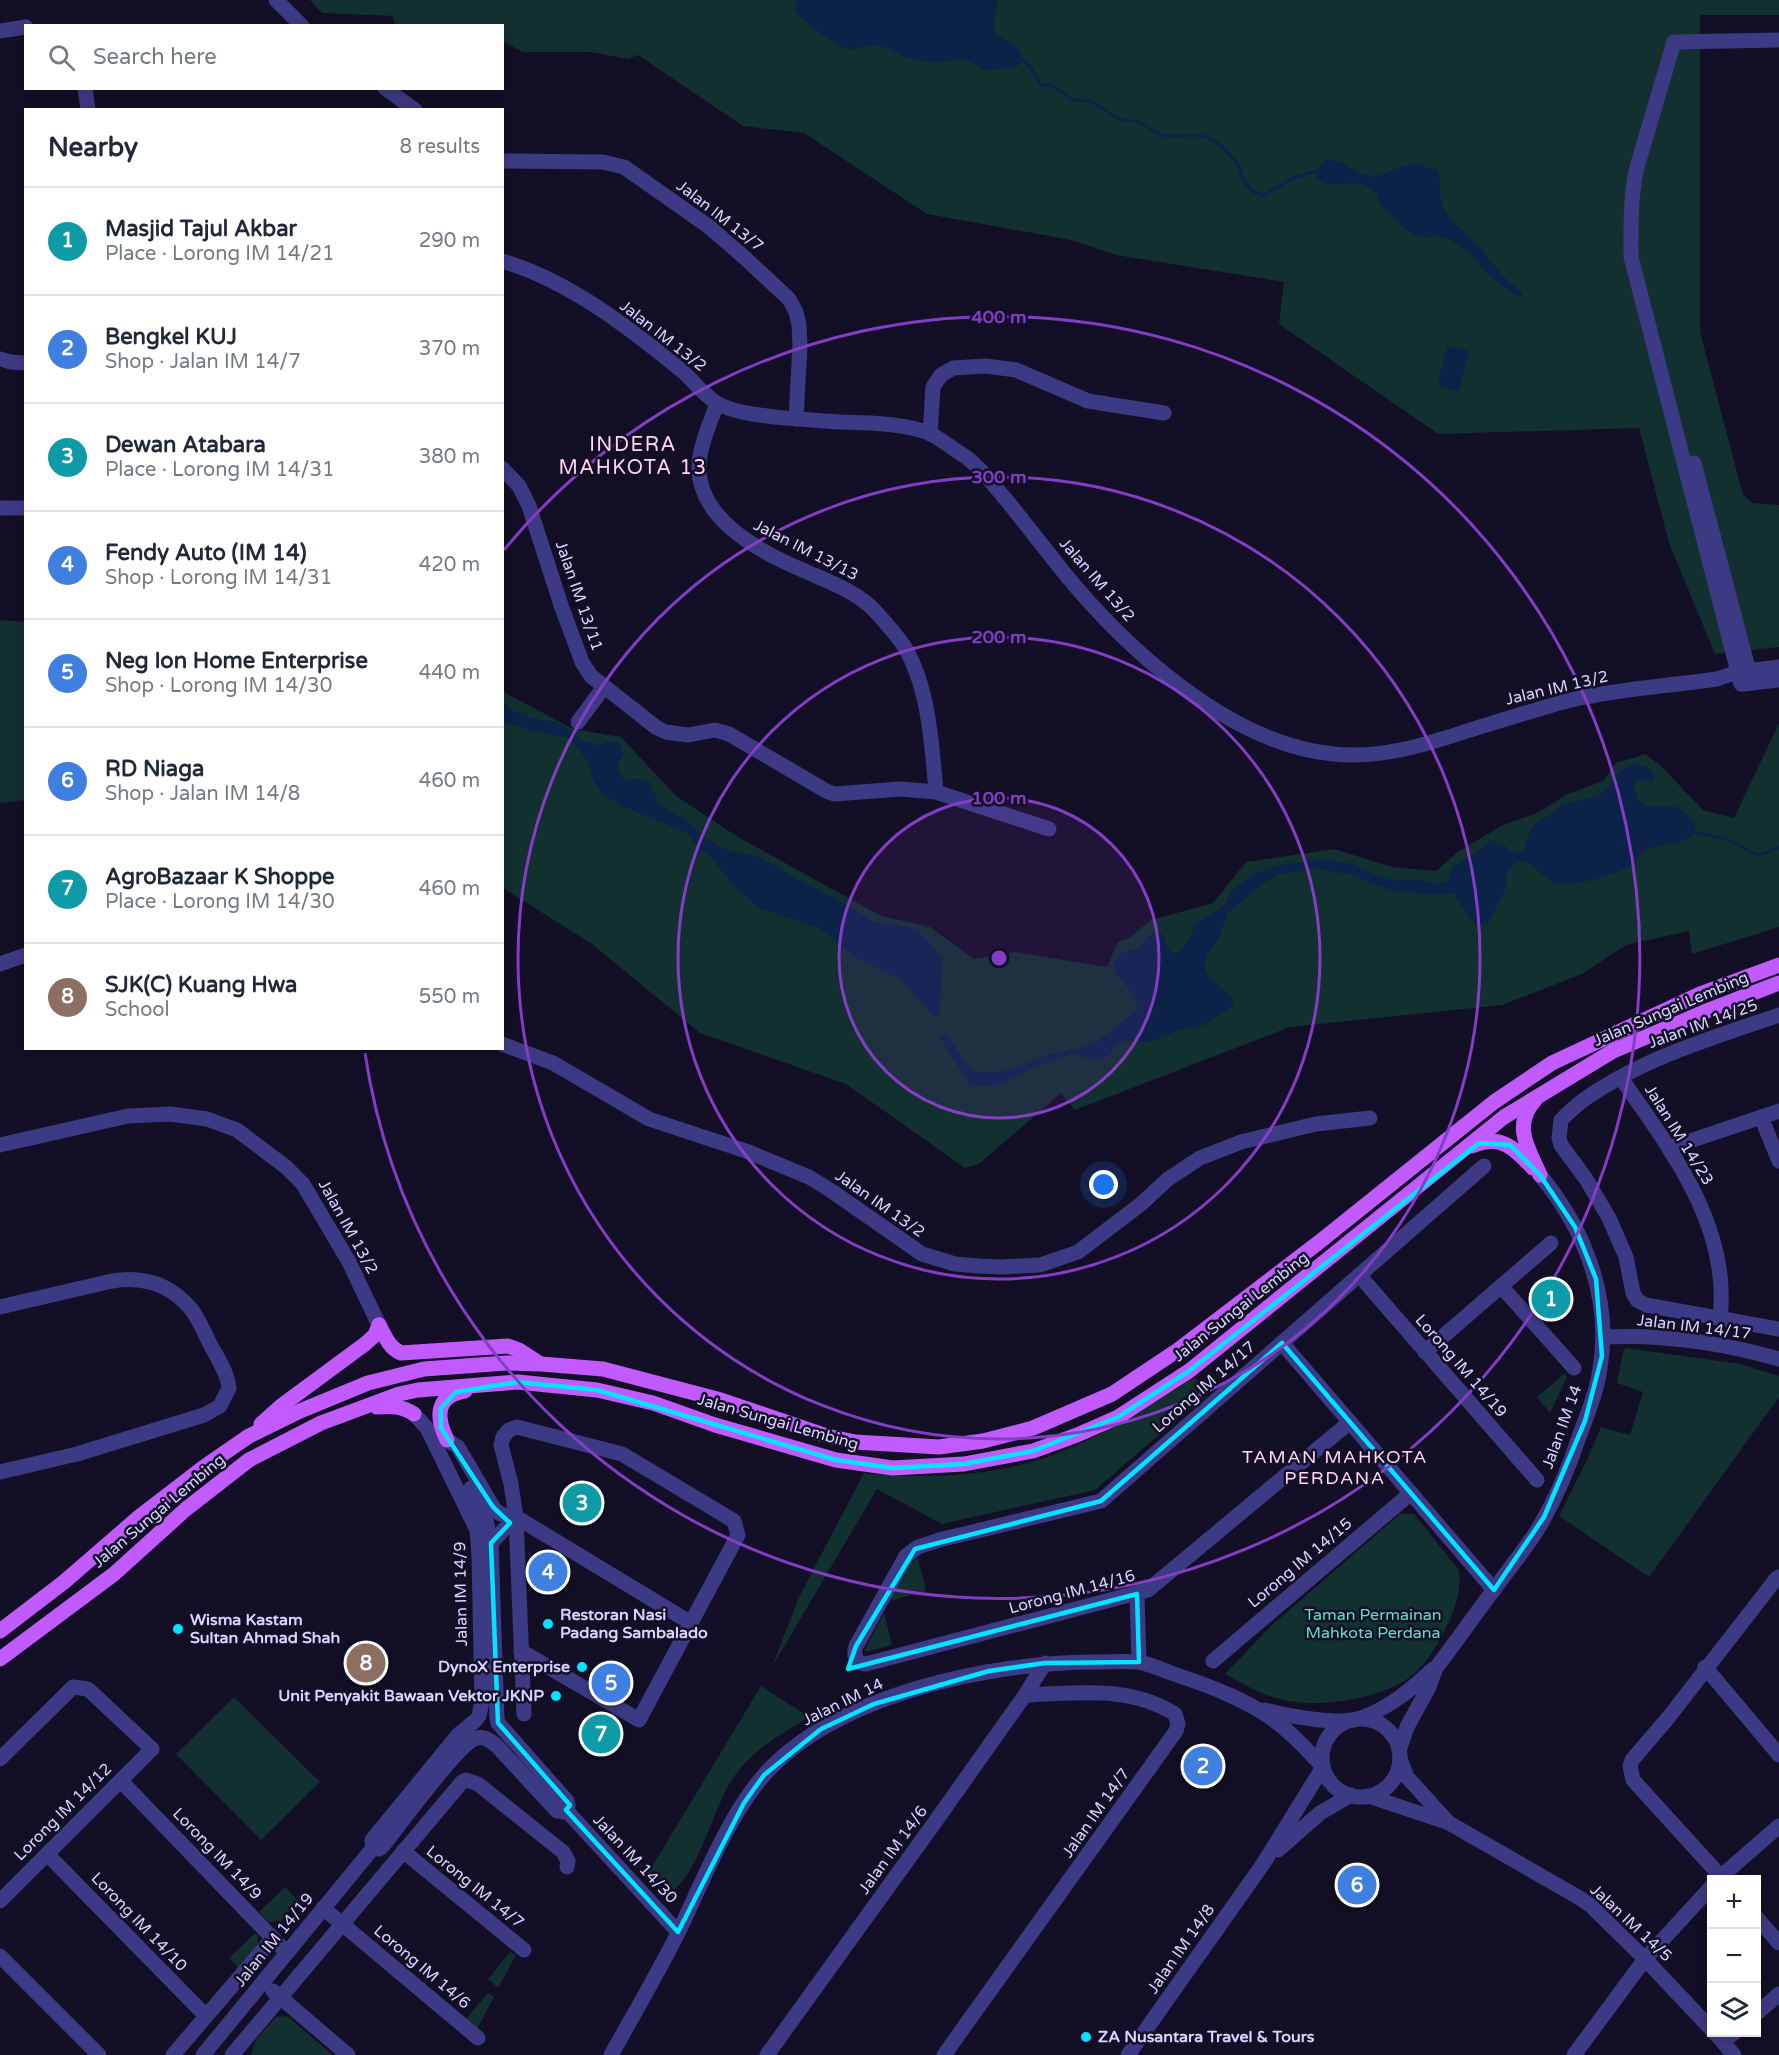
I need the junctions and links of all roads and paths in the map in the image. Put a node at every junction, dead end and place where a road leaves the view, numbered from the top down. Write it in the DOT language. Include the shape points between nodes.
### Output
graph roads {
  1 [pos="276,0"];
  2 [pos="300,24"];
  3 [pos="24,27"];
  4 [pos="0,31"];
  5 [pos="1779,40"];
  6 [pos="85,90"];
  7 [pos="388,90"];
  8 [pos="88,108"];
  9 [pos="413,108"];
  10 [pos="504,161"];
  11 [pos="504,262"];
  12 [pos="0,359"];
  13 [pos="24,363"];
  14 [pos="717,404"];
  15 [pos="1164,413"];
  16 [pos="796,419"];
  17 [pos="930,434"];
  18 [pos="504,470"];
  19 [pos="0,508"];
  20 [pos="24,508"];
  21 [pos="1779,667"];
  22 [pos="1745,677"];
  23 [pos="1779,680"];
  24 [pos="604,687"];
  25 [pos="578,722"];
  26 [pos="936,792"];
  27 [pos="1048,829"];
  28 [pos="24,954"];
  29 [pos="2,960"];
  30 [pos="1779,965"];
  31 [pos="1779,983"];
  32 [pos="1779,1015"];
  33 [pos="504,1045"];
  34 [pos="1621,1078"];
  35 [pos="1543,1092"];
  36 [pos="1779,1111"];
  37 [pos="1761,1117"];
  38 [pos="1370,1118"];
  39 [pos="0,1145"];
  40 [pos="1669,1148"];
  41 [pos="1465,1149"];
  42 [pos="1779,1161"];
  43 [pos="1484,1166"];
  44 [pos="1540,1174"];
  45 [pos="1551,1243"];
  46 [pos="1359,1275"];
  47 [pos="1501,1286"];
  48 [pos="0,1307"];
  49 [pos="1720,1318"];
  50 [pos="379,1325"];
  51 [pos="1779,1329"];
  52 [pos="1604,1337"];
  53 [pos="1282,1342"];
  54 [pos="1425,1352"];
  55 [pos="1779,1359"];
  56 [pos="541,1364"];
  57 [pos="1574,1368"];
  58 [pos="518,1382"];
  59 [pos="361,1408"];
  60 [pos="414,1414"];
  61 [pos="1350,1422"];
  62 [pos="249,1436"];
  63 [pos="447,1440"];
  64 [pos="0,1472"];
  65 [pos="1537,1480"];
  66 [pos="1411,1493"];
  67 [pos="516,1517"];
  68 [pos="491,1543"];
  69 [pos="1779,1577"];
  70 [pos="1494,1590"];
  71 [pos="1137,1594"];
  72 [pos="691,1623"];
  73 [pos="0,1631"];
  74 [pos="521,1651"];
  75 [pos="0,1659"];
  76 [pos="857,1660"];
  77 [pos="1213,1661"];
  78 [pos="1139,1662"];
  79 [pos="1045,1663"];
  80 [pos="1706,1667"];
  81 [pos="1436,1668"];
  82 [pos="1025,1695"];
  83 [pos="1256,1709"];
  84 [pos="524,1714"];
  85 [pos="477,1718"];
  86 [pos="1359,1719"];
  87 [pos="497,1721"];
  88 [pos="483,1737"];
  89 [pos="1400,1755"];
  90 [pos="1779,1755"];
  91 [pos="0,1760"];
  92 [pos="1323,1767"];
  93 [pos="120,1781"];
  94 [pos="1351,1795"];
  95 [pos="1368,1796"];
  96 [pos="566,1810"];
  97 [pos="1449,1823"];
  98 [pos="1779,1826"];
  99 [pos="373,1848"];
  100 [pos="403,1851"];
  101 [pos="47,1854"];
  102 [pos="1263,1864"];
  103 [pos="567,1867"];
  104 [pos="1714,1875"];
  105 [pos="1724,1875"];
  106 [pos="1707,1892"];
  107 [pos="0,1901"];
  108 [pos="323,1908"];
  109 [pos="1761,1923"];
  110 [pos="342,1924"];
  111 [pos="678,1932"];
  112 [pos="273,1938"];
  113 [pos="1779,1943"];
  114 [pos="524,1950"];
  115 [pos="287,1953"];
  116 [pos="0,1956"];
  117 [pos="1645,1959"];
  118 [pos="262,1982"];
  119 [pos="1779,1994"];
  120 [pos="280,1998"];
  121 [pos="1761,2010"];
  122 [pos="206,2016"];
  123 [pos="1707,2020"];
  124 [pos="1723,2037"];
  125 [pos="217,2038"];
  126 [pos="478,2038"];
  127 [pos="234,2054"];
  128 [pos="99,2055"];
  129 [pos="172,2055"];
  130 [pos="202,2055"];
  131 [pos="348,2055"];
  132 [pos="611,2055"];
  133 [pos="767,2055"];
  134 [pos="944,2055"];
  135 [pos="1128,2055"];
  136 [pos="1574,2055"];
  137 [pos="1734,2055"];
  1 -- 2 [label="street"];
  3 -- 4 [label="street"];
  5 -- 22 [label="street" via="1674,42 1632,188 1631,242 1641,256 1667,377"];
  6 -- 8 [label="street"];
  7 -- 9 [label="street"];
  10 -- 16 [label="street, Jalan IM 13/7" via="603,162 624,167 708,226 745,258 789,299 796,312 800,345"];
  11 -- 14 [label="street, Jalan IM 13/2" via="539,273 612,318 681,370"];
  12 -- 13 [label="street"];
  14 -- 16 [label="street, Jalan IM 13/2" via="755,415"];
  14 -- 26 [label="street, Jalan IM 13/13" via="700,456 710,504 743,539 845,589 874,610 904,647 927,713"];
  15 -- 17 [label="street" via="1088,401 1016,370 986,366 954,368 941,375 933,387"];
  16 -- 17 [label="street, Jalan IM 13/2" via="884,424"];
  17 -- 22 [label="street, Jalan IM 13/2" via="984,473 1068,577 1124,638 1173,680 1212,709 1297,747 1332,754 1393,752 1576,699"];
  18 -- 24 [label="street, Jalan IM 13/11" via="519,486 529,506 582,662"];
  19 -- 20 [label="street"];
  21 -- 22 [label="street, Jalan IM 13/2"];
  22 -- 23 [label="street, Jalan IM 13/2"];
  24 -- 25 [label="street"];
  24 -- 26 [label="street, Jalan IM 13/11" via="657,728 688,735 715,730 729,734 828,792"];
  26 -- 27 [label="street, Jalan IM 13/11"];
  28 -- 29 [label="street"];
  30 -- 56 [label="main road, Jalan Sungai Lembing" via="1700,994 1552,1063 1494,1102 1178,1350 1112,1394 1033,1428 939,1447 855,1443 721,1400 603,1369"];
  31 -- 35 [label="main road, Jalan Sungai Lembing" via="1613,1051"];
  32 -- 34 [label="street, Jalan IM 14/25" via="1664,1055"];
  33 -- 38 [label="street, Jalan IM 13/2" via="553,1062 649,1119 809,1177 922,1254 979,1266 1040,1265 1078,1252 1168,1179 1200,1158 1230,1146 1316,1124"];
  34 -- 40 [label="street, Jalan IM 14/23"];
  34 -- 49 [label="street, Jalan IM 14/25" via="1583,1099 1561,1120 1561,1145 1609,1218 1626,1257 1637,1300"];
  35 -- 41 [label="main road, Jalan Sungai Lembing"];
  35 -- 44 [label="main road" via="1527,1111 1522,1126"];
  36 -- 37 [label="street"];
  37 -- 40 [label="street"];
  37 -- 42 [label="street"];
  39 -- 50 [label="street, Jalan IM 13/2" via="128,1116 170,1114 207,1119 237,1130 303,1184 349,1262"];
  40 -- 49 [label="street, Jalan IM 14/23" via="1697,1197 1711,1232 1723,1296"];
  41 -- 44 [label="main road" via="1479,1143 1505,1143"];
  41 -- 58 [label="main road, Jalan Sungai Lembing" via="1189,1371 1118,1417 1033,1451 964,1464 893,1468 836,1460 597,1389"];
  43 -- 46 [label="street, Lorong IM 14/17"];
  44 -- 52 [label="street, Jalan IM 14" via="1586,1249 1600,1298"];
  45 -- 47 [label="street"];
  46 -- 53 [label="street, Lorong IM 14/17"];
  46 -- 54 [label="street, Lorong IM 14/19"];
  47 -- 54 [label="street"];
  47 -- 57 [label="street"];
  48 -- 64 [label="street" via="120,1280 144,1280 161,1286 192,1311 218,1358 229,1388 220,1406 204,1415 77,1454"];
  49 -- 51 [label="street"];
  50 -- 56 [label="main road" via="389,1344 401,1353 508,1346"];
  50 -- 62 [label="main road" via="365,1344 281,1406"];
  52 -- 55 [label="street, Jalan IM 14/17" via="1704,1343"];
  52 -- 70 [label="street, Jalan IM 14" via="1599,1376 1567,1471 1537,1530"];
  53 -- 61 [label="street"];
  53 -- 76 [label="street, Lorong IM 14/17" via="1101,1501 922,1545 906,1556 856,1646"];
  54 -- 65 [label="street, Lorong IM 14/19"];
  56 -- 62 [label="main road, Jalan Sungai Lembing" via="424,1369 368,1383"];
  58 -- 59 [label="main road, Jalan Sungai Lembing" via="418,1390"];
  58 -- 63 [label="main road" via="450,1395 439,1417"];
  59 -- 60 [label="main road" via="393,1406"];
  59 -- 75 [label="main road, Jalan Sungai Lembing" via="321,1423 249,1460 186,1509 114,1574"];
  60 -- 85 [label="street, Jalan IM 14/9" via="427,1428 477,1530 482,1701"];
  61 -- 66 [label="street"];
  61 -- 71 [label="street, Lorong IM 14/16" via="1148,1590"];
  62 -- 73 [label="main road, Jalan Sungai Lembing" via="139,1517"];
  63 -- 67 [label="street" via="458,1447 493,1507 500,1514"];
  63 -- 68 [label="street, Jalan IM 14/9" via="485,1516"];
  66 -- 70 [label="street"];
  66 -- 77 [label="street, Lorong IM 14/15"];
  67 -- 68 [label="street"];
  67 -- 72 [label="street"];
  67 -- 72 [label="street" via="501,1445 502,1437 517,1427 622,1454 734,1521 738,1535"];
  67 -- 74 [label="street"];
  68 -- 87 [label="street, Jalan IM 14/9"];
  69 -- 80 [label="street"];
  70 -- 81 [label="street, Jalan IM 14"];
  71 -- 76 [label="street, Lorong IM 14/16" via="866,1664"];
  71 -- 78 [label="street"];
  72 -- 74 [label="street" via="639,1720"];
  74 -- 84 [label="street"];
  78 -- 79 [label="street, Jalan IM 14"];
  78 -- 83 [label="street, Jalan IM 14" via="1199,1682"];
  79 -- 82 [label="street, Jalan IM 14/6"];
  79 -- 111 [label="street, Jalan IM 14" via="933,1684 874,1704 821,1729 788,1753 764,1775 744,1803"];
  80 -- 90 [label="street"];
  80 -- 104 [label="street" via="1630,1766 1633,1780"];
  81 -- 86 [label="street" via="1393,1701"];
  81 -- 89 [label="street" via="1407,1728"];
  82 -- 133 [label="street, Jalan IM 14/6"];
  82 -- 134 [label="street, Jalan IM 14/7" via="1127,1695 1175,1714 1178,1725"];
  83 -- 86 [label="street" via="1310,1719"];
  83 -- 92 [label="street" via="1294,1736"];
  85 -- 87 [label="street" via="487,1713"];
  85 -- 88 [label="street" via="476,1732"];
  85 -- 99 [label="street" via="372,1840"];
  86 -- 89 [label="street" via="1388,1730"];
  86 -- 92 [label="street" via="1341,1725 1327,1739"];
  87 -- 88 [label="street" via="495,1734"];
  87 -- 96 [label="street, Jalan IM 14/30" via="567,1801"];
  88 -- 96 [label="street, Jalan IM 14/30" via="496,1745 555,1810"];
  88 -- 99 [label="street" via="467,1744 382,1847"];
  89 -- 95 [label="street" via="1391,1783"];
  89 -- 97 [label="street" via="1407,1778"];
  91 -- 93 [label="street, Lorong IM 14/12" via="73,1687 88,1689 152,1749"];
  92 -- 94 [label="street" via="1335,1786"];
  92 -- 102 [label="street, Jalan IM 14/8"];
  93 -- 101 [label="street, Lorong IM 14/12"];
  93 -- 112 [label="street, Lorong IM 14/9"];
  94 -- 95 [label="street"];
  94 -- 102 [label="street, Jalan IM 14/8" via="1320,1813"];
  95 -- 97 [label="street"];
  96 -- 111 [label="street, Jalan IM 14/30"];
  97 -- 117 [label="street, Jalan IM 14/5" via="1590,1905"];
  98 -- 105 [label="street"];
  99 -- 108 [label="street, Jalan IM 14/19"];
  100 -- 103 [label="street" via="466,1780 478,1784 563,1852"];
  100 -- 110 [label="street"];
  100 -- 114 [label="street, Lorong IM 14/7"];
  101 -- 107 [label="street, Lorong IM 14/12"];
  101 -- 122 [label="street, Lorong IM 14/10"];
  102 -- 135 [label="street, Jalan IM 14/8"];
  106 -- 117 [label="street"];
  108 -- 110 [label="street, Lorong IM 14/6"];
  108 -- 115 [label="street, Jalan IM 14/19"];
  109 -- 113 [label="street"];
  110 -- 120 [label="street"];
  110 -- 126 [label="street, Lorong IM 14/6"];
  111 -- 132 [label="street, Jalan IM 14"];
  112 -- 115 [label="street, Lorong IM 14/9"];
  112 -- 122 [label="street"];
  115 -- 118 [label="street, Jalan IM 14/19"];
  116 -- 128 [label="street"];
  117 -- 123 [label="street, Jalan IM 14/5"];
  117 -- 136 [label="street"];
  118 -- 120 [label="street"];
  118 -- 125 [label="street, Jalan IM 14/19"];
  119 -- 121 [label="street"];
  120 -- 127 [label="street"];
  120 -- 131 [label="street"];
  122 -- 129 [label="street"];
  124 -- 137 [label="street, Jalan IM 14/5"];
  125 -- 127 [label="street"];
  125 -- 130 [label="street, Jalan IM 14/19"];
}
